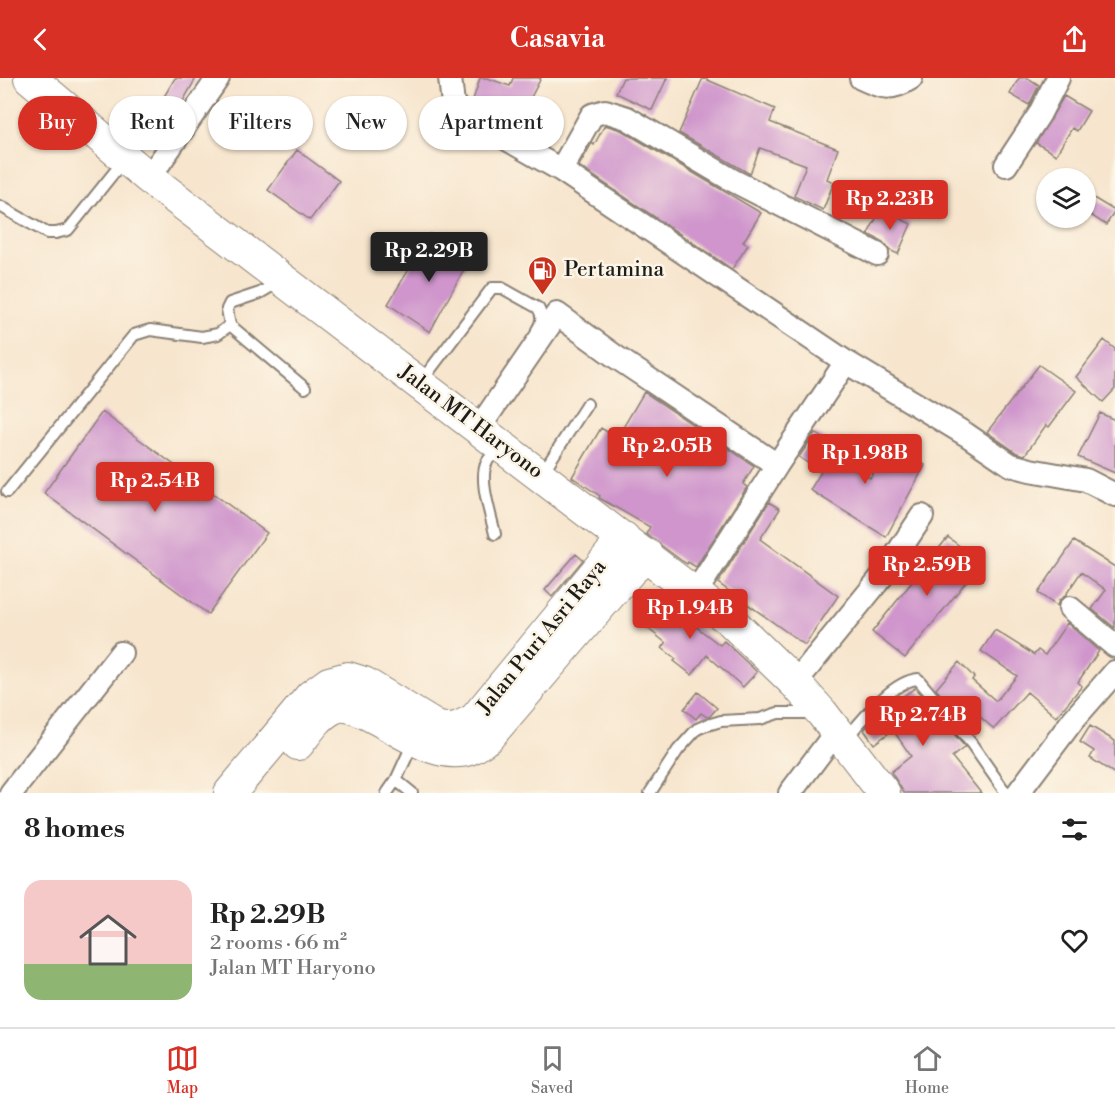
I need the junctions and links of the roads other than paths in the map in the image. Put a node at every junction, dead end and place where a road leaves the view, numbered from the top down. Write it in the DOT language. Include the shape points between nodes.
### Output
graph roads {
  1 [pos="30,78"];
  2 [pos="218,78"];
  3 [pos="450,78"];
  4 [pos="861,78"];
  5 [pos="910,78"];
  6 [pos="1058,78"];
  7 [pos="125,158"];
  8 [pos="1006,165"];
  9 [pos="561,170"];
  10 [pos="149,178"];
  11 [pos="0,206"];
  12 [pos="877,254"];
  13 [pos="283,279"];
  14 [pos="230,325"];
  15 [pos="846,362"];
  16 [pos="420,383"];
  17 [pos="305,388"];
  18 [pos="587,404"];
  19 [pos="476,426"];
  20 [pos="504,447"];
  21 [pos="777,465"];
  22 [pos="541,475"];
  23 [pos="7,492"];
  24 [pos="1115,495"];
  25 [pos="922,516"];
  26 [pos="495,534"];
  27 [pos="636,547"];
  28 [pos="696,592"];
  29 [pos="590,599"];
  30 [pos="1070,608"];
  31 [pos="1115,646"];
  32 [pos="121,653"];
  33 [pos="1115,672"];
  34 [pos="795,683"];
  35 [pos="834,729"];
  36 [pos="415,739"];
  37 [pos="272,759"];
  38 [pos="396,780"];
  39 [pos="11,793"];
  40 [pos="230,793"];
  41 [pos="257,793"];
  42 [pos="387,793"];
  43 [pos="412,793"];
  44 [pos="650,793"];
  45 [pos="790,793"];
  46 [pos="884,793"];
  47 [pos="1006,793"];
  48 [pos="1018,793"];
  1 -- 7 [label="main road, Jalan MT Haryono"];
  2 -- 10 [label="street"];
  3 -- 9 [label="street" via="453,104 463,114"];
  4 -- 5 [label="street" via="891,88"];
  6 -- 8 [label="street"];
  7 -- 10 [label="main road, Jalan MT Haryono"];
  7 -- 11 [label="lane" via="68,230 47,233"];
  9 -- 12 [label="street" via="592,115 605,111 627,118 732,180"];
  9 -- 15 [label="street"];
  10 -- 13 [label="main road, Jalan MT Haryono"];
  13 -- 14 [label="lane" via="260,293 230,303"];
  13 -- 16 [label="main road, Jalan MT Haryono"];
  14 -- 17 [label="lane"];
  14 -- 23 [label="lane" via="218,334 202,337 150,330 134,335"];
  15 -- 21 [label="street"];
  15 -- 24 [label="street" via="1011,465 1086,480"];
  16 -- 19 [label="main road, Jalan MT Haryono"];
  16 -- 19 [label="lane" via="492,288 502,288 538,308 541,323"];
  18 -- 22 [label="lane"];
  19 -- 20 [label="main road, Jalan MT Haryono"];
  19 -- 21 [label="street" via="557,314"];
  20 -- 22 [label="main road, Jalan MT Haryono"];
  20 -- 26 [label="lane" via="488,459 484,472"];
  21 -- 28 [label="street"];
  22 -- 27 [label="main road, Jalan MT Haryono"];
  25 -- 34 [label="street" via="883,575"];
  27 -- 28 [label="main road, Jalan MT Haryono"];
  27 -- 29 [label="main road, Jalan Puri Asri Raya"];
  28 -- 34 [label="main road, Jalan MT Haryono"];
  29 -- 36 [label="main road, Jalan Puri Asri Raya" via="488,737 470,749 452,753"];
  29 -- 37 [label="main road, Jalan Puri Asri Raya" via="475,719 460,728 436,727 364,683 348,678 329,683 311,696"];
  30 -- 31 [label="street"];
  32 -- 39 [label="street"];
  33 -- 48 [label="street"];
  34 -- 35 [label="main road, Jalan MT Haryono"];
  35 -- 44 [label="lane" via="778,714 704,726 678,750"];
  35 -- 45 [label="street"];
  35 -- 46 [label="main road, Jalan MT Haryono"];
  35 -- 47 [label="lane" via="910,679 918,679"];
  36 -- 37 [label="main road, Jalan Puri Asri Raya" via="352,706 335,706"];
  36 -- 38 [label="lane"];
  37 -- 40 [label="main road, Jalan Puri Asri Raya"];
  37 -- 41 [label="main road, Jalan Puri Asri Raya"];
  38 -- 42 [label="lane"];
  38 -- 43 [label="lane"];
}
